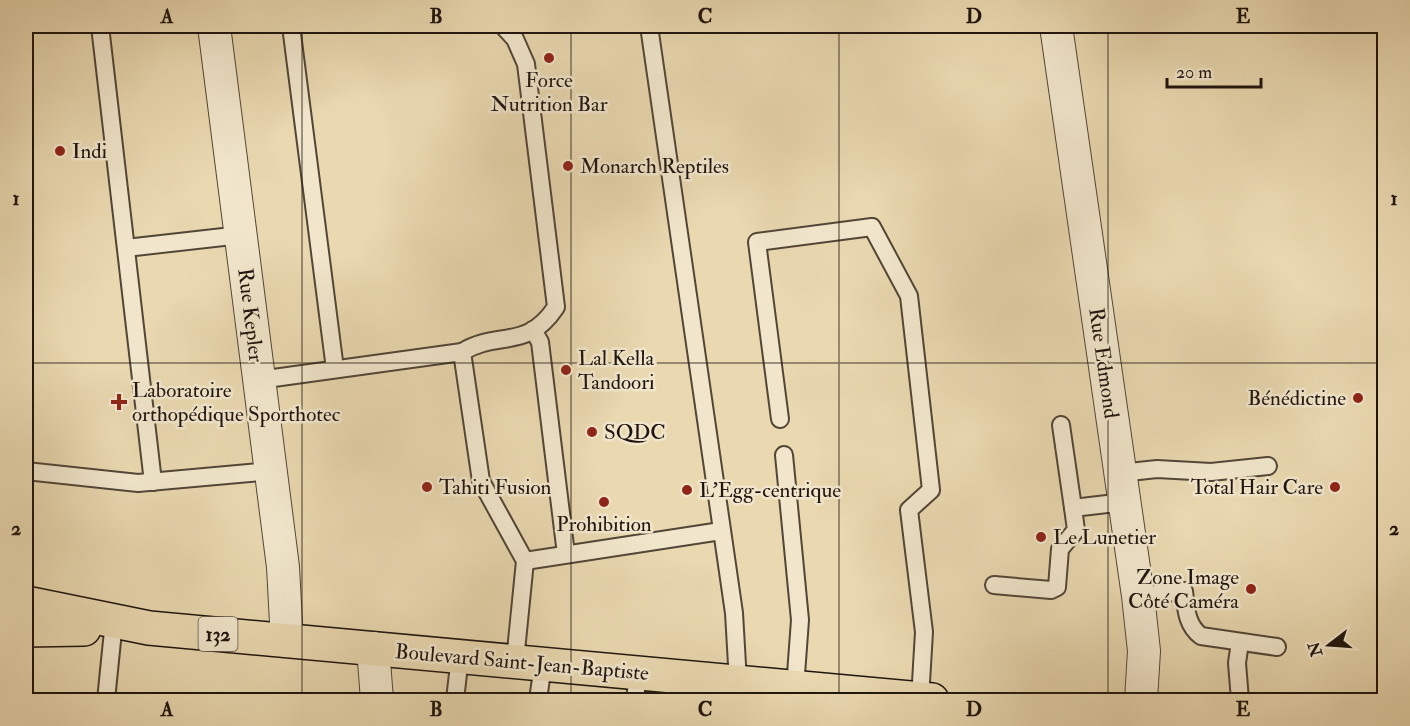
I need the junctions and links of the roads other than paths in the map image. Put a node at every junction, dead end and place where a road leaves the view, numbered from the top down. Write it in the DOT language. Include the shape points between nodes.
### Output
graph roads {
  1 [pos="100,26"];
  2 [pos="214,26"];
  3 [pos="291,26"];
  4 [pos="503,26"];
  5 [pos="649,26"];
  6 [pos="1056,26"];
  7 [pos="241,235"];
  8 [pos="126,248"];
  9 [pos="533,330"];
  10 [pos="462,352"];
  11 [pos="335,369"];
  12 [pos="259,380"];
  13 [pos="780,418"];
  14 [pos="1061,425"];
  15 [pos="783,454"];
  16 [pos="1268,466"];
  17 [pos="26,471"];
  18 [pos="271,471"];
  19 [pos="153,482"];
  20 [pos="1122,487"];
  21 [pos="1073,507"];
  22 [pos="721,531"];
  23 [pos="566,554"];
  24 [pos="525,561"];
  25 [pos="994,585"];
  26 [pos="1138,596"];
  27 [pos="26,603"];
  28 [pos="113,625"];
  29 [pos="26,630"];
  30 [pos="287,641"];
  31 [pos="1240,642"];
  32 [pos="1277,647"];
  33 [pos="373,648"];
  34 [pos="460,656"];
  35 [pos="529,663"];
  36 [pos="738,682"];
  37 [pos="637,687"];
  38 [pos="779,691"];
  39 [pos="106,700"];
  40 [pos="377,700"];
  41 [pos="455,700"];
  42 [pos="538,700"];
  43 [pos="926,700"];
  44 [pos="1142,700"];
  45 [pos="1240,700"];
  1 -- 8 [label="lane"];
  2 -- 7 [label="street, Rue Kepler"];
  3 -- 11 [label="lane"];
  4 -- 9 [label="lane" via="515,39 525,63 556,296 556,307"];
  5 -- 22 [label="lane"];
  6 -- 20 [label="street, Rue Edmond"];
  7 -- 8 [label="lane"];
  7 -- 12 [label="street, Rue Kepler"];
  8 -- 19 [label="lane"];
  9 -- 10 [label="lane" via="524,337 476,343"];
  9 -- 23 [label="lane" via="540,342"];
  10 -- 11 [label="lane"];
  10 -- 24 [label="lane" via="481,482"];
  11 -- 12 [label="lane"];
  12 -- 18 [label="street, Rue Kepler"];
  13 -- 43 [label="lane" via="757,242 872,226 909,296 931,490 909,510 924,632"];
  14 -- 21 [label="lane"];
  15 -- 38 [label="lane" via="800,620"];
  16 -- 20 [label="lane" via="1211,472 1157,470"];
  17 -- 19 [label="lane"];
  18 -- 19 [label="lane"];
  18 -- 30 [label="street, Rue Kepler" via="284,576"];
  20 -- 21 [label="lane"];
  20 -- 26 [label="street, Rue Edmond"];
  21 -- 25 [label="lane" via="1076,530 1060,549 1057,587 1051,590"];
  22 -- 23 [label="lane"];
  22 -- 36 [label="lane" via="734,613"];
  23 -- 24 [label="lane"];
  24 -- 35 [label="lane"];
  26 -- 31 [label="lane" via="1184,591 1188,619 1194,630 1201,636"];
  26 -- 44 [label="street, Rue Edmond" via="1144,661"];
  27 -- 28 [label="highway, Boulevard Saint-Jean-Baptiste / 132"];
  28 -- 29 [label="highway, Boulevard Saint-Jean-Baptiste / 132"];
  28 -- 30 [label="highway, Boulevard Saint-Jean-Baptiste / 132"];
  28 -- 39 [label="lane"];
  30 -- 33 [label="highway, Boulevard Saint-Jean-Baptiste / 132"];
  31 -- 32 [label="lane"];
  31 -- 45 [label="lane"];
  33 -- 34 [label="highway, Boulevard Saint-Jean-Baptiste / 132"];
  33 -- 40 [label="street"];
  34 -- 35 [label="highway, Boulevard Saint-Jean-Baptiste / 132"];
  34 -- 41 [label="lane"];
  35 -- 37 [label="highway, Boulevard Saint-Jean-Baptiste / 132"];
  35 -- 42 [label="lane"];
  36 -- 37 [label="highway, Boulevard Saint-Jean-Baptiste / 132"];
  36 -- 38 [label="highway, Boulevard Saint-Jean-Baptiste / 132"];
  38 -- 43 [label="highway, Boulevard Saint-Jean-Baptiste / 132"];
}
